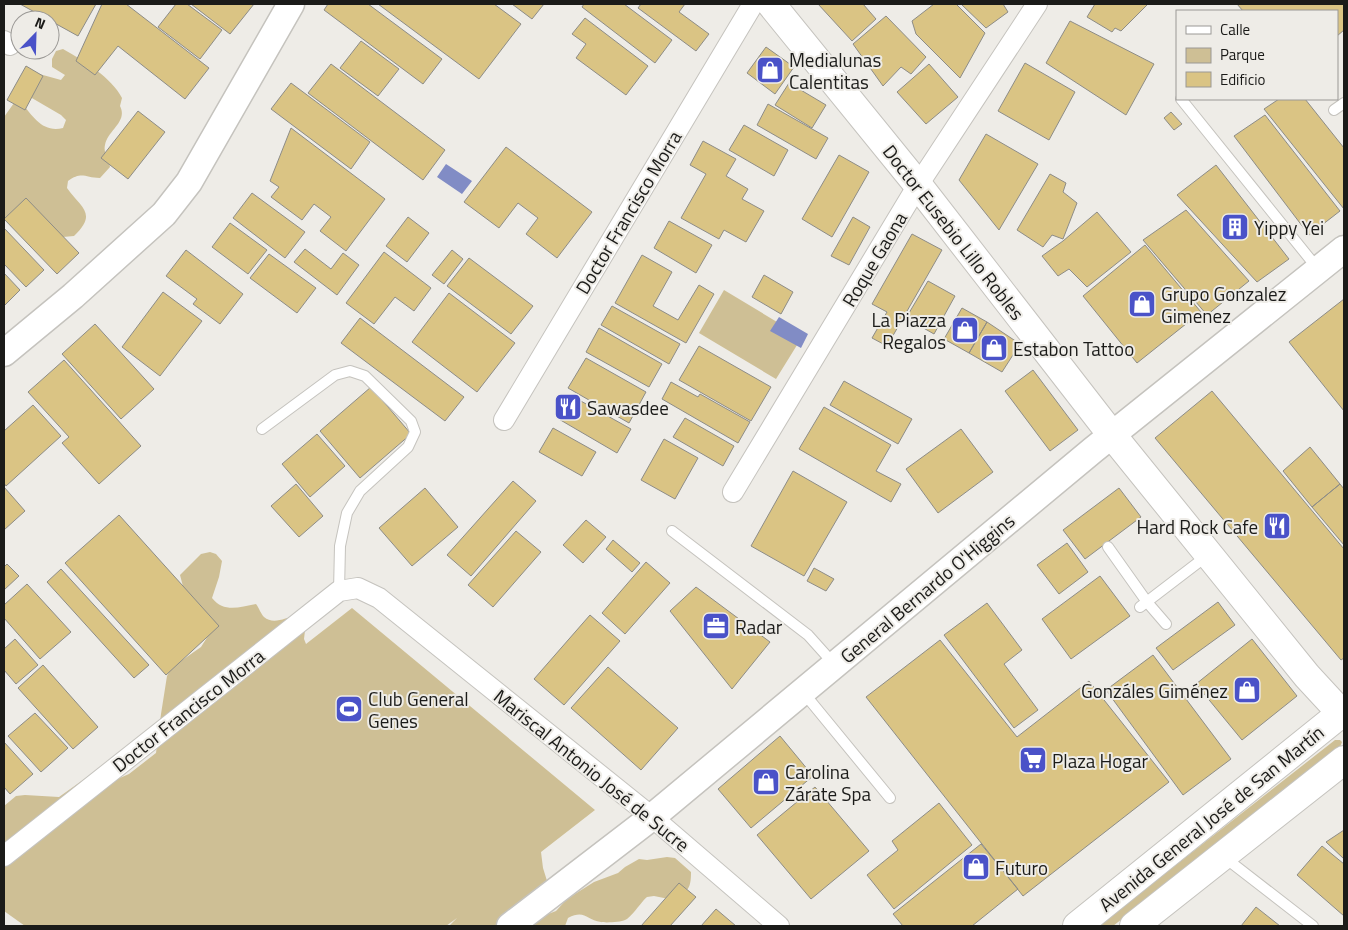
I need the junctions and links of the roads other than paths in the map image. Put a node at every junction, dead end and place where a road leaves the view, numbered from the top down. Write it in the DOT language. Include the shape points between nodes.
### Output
graph roads {
  1 [pos="291,4"];
  2 [pos="753,4"];
  3 [pos="771,4"];
  4 [pos="1037,4"];
  5 [pos="1182,100"];
  6 [pos="1344,103"];
  7 [pos="1334,110"];
  8 [pos="918,185"];
  9 [pos="1344,249"];
  10 [pos="1318,270"];
  11 [pos="4,353"];
  12 [pos="504,420"];
  13 [pos="262,429"];
  14 [pos="1112,435"];
  15 [pos="732,492"];
  16 [pos="672,531"];
  17 [pos="1108,547"];
  18 [pos="1209,554"];
  19 [pos="339,591"];
  20 [pos="1143,604"];
  21 [pos="1166,624"];
  22 [pos="835,664"];
  23 [pos="802,691"];
  24 [pos="1343,713"];
  25 [pos="1344,760"];
  26 [pos="890,798"];
  27 [pos="652,817"];
  28 [pos="4,856"];
  29 [pos="1223,856"];
  30 [pos="510,926"];
  31 [pos="778,926"];
  32 [pos="1077,926"];
  33 [pos="1134,926"];
  34 [pos="1313,926"];
  1 -- 11 [label="street" via="189,182 164,214"];
  2 -- 12 [label="street, Doctor Francisco Morra"];
  3 -- 8 [label="main road, Doctor Eusebio Lillo Robles"];
  4 -- 8 [label="street, Roque Gaona"];
  5 -- 10 [label="lane"];
  6 -- 7 [label="lane"];
  8 -- 14 [label="main road, Doctor Eusebio Lillo Robles"];
  8 -- 15 [label="street, Roque Gaona"];
  9 -- 10 [label="street, General Bernardo O'Higgins"];
  10 -- 14 [label="street, General Bernardo O'Higgins"];
  13 -- 19 [label="lane" via="336,375 350,371 365,376 411,421 415,432 408,447 360,491 347,513 340,546"];
  14 -- 18 [label="main road, Doctor Eusebio Lillo Robles"];
  14 -- 22 [label="street, General Bernardo O'Higgins"];
  16 -- 22 [label="lane" via="808,635"];
  17 -- 20 [label="lane"];
  18 -- 20 [label="lane"];
  18 -- 24 [label="main road, Doctor Eusebio Lillo Robles" via="1307,676"];
  19 -- 27 [label="street, Mariscal Antonio José de Sucre" via="358,588 379,598"];
  19 -- 28 [label="street, Doctor Francisco Morra"];
  20 -- 21 [label="lane"];
  22 -- 23 [label="street, General Bernardo O'Higgins"];
  23 -- 26 [label="lane"];
  23 -- 27 [label="street, General Bernardo O'Higgins"];
  24 -- 32 [label="main road, Avenida General José de San Martín"];
  25 -- 29 [label="main road, Avenida General José de San Martín"];
  27 -- 30 [label="street, General Bernardo O'Higgins"];
  27 -- 31 [label="street, Mariscal Antonio José de Sucre"];
  29 -- 33 [label="main road, Avenida General José de San Martín"];
  29 -- 34 [label="lane"];
}
